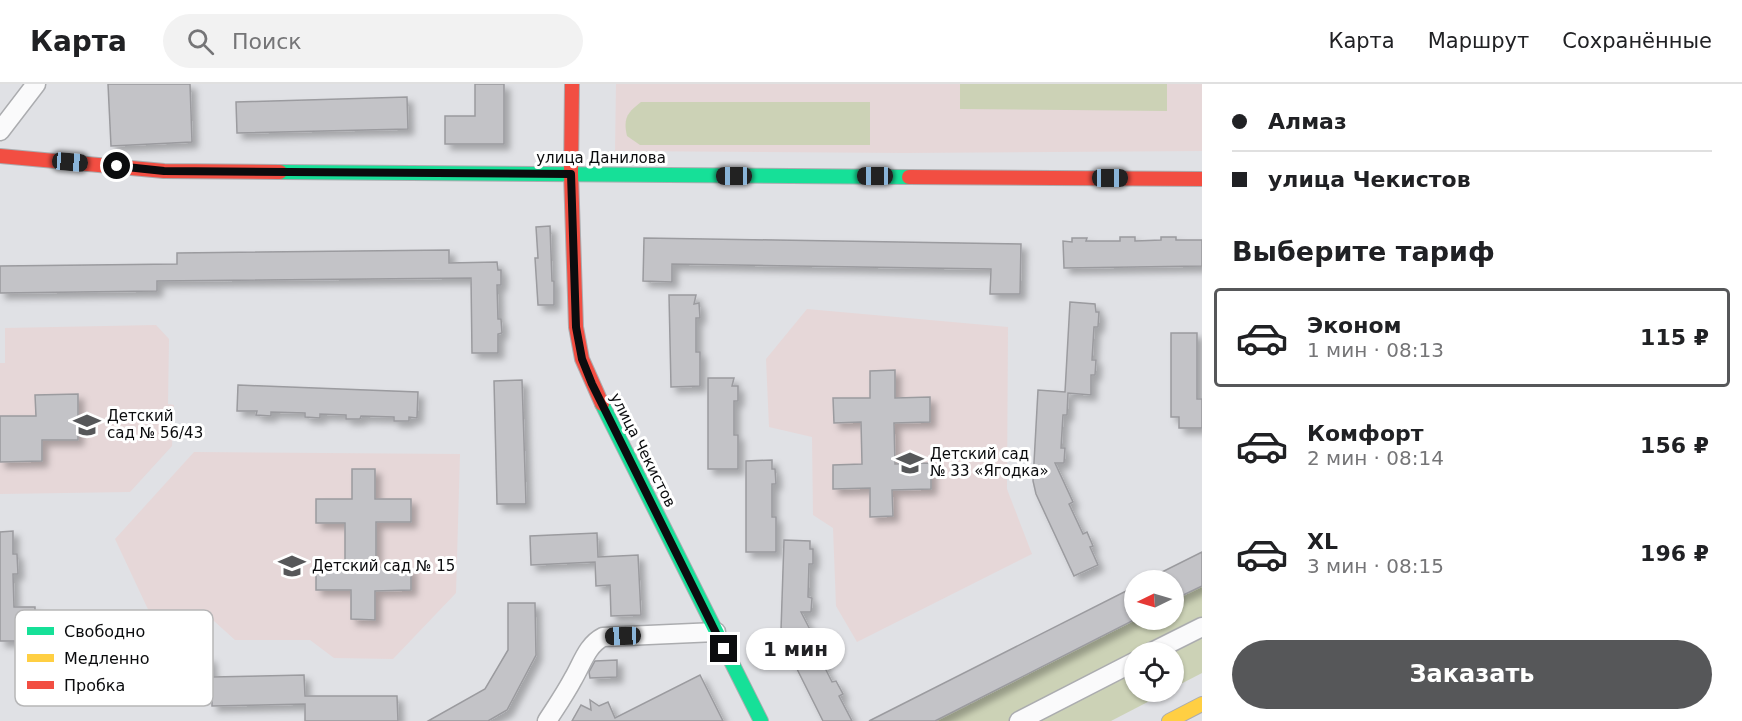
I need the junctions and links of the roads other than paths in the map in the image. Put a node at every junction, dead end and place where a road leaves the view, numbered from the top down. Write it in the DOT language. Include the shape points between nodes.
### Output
graph roads {
  1 [pos="36,84"];
  2 [pos="572,84"];
  3 [pos="0,131"];
  4 [pos="0,156"];
  5 [pos="571,174"];
  6 [pos="1202,179"];
  7 [pos="1202,627"];
  8 [pos="716,632"];
  9 [pos="1172,642"];
  10 [pos="1124,667"];
  11 [pos="1202,704"];
  12 [pos="547,721"];
  13 [pos="760,721"];
  14 [pos="1019,721"];
  15 [pos="1169,721"];
  1 -- 3 [label="street"];
  2 -- 5 [label="street, улица Чекистов"];
  4 -- 5 [label="street, улица Данилова" via="164,171"];
  5 -- 6 [label="street, улица Данилова"];
  5 -- 8 [label="street, улица Чекистов" via="576,327 582,359"];
  7 -- 9 [label="street"];
  8 -- 12 [label="street" via="603,637 586,653"];
  8 -- 13 [label="street, улица Чекистов"];
  10 -- 14 [label="street"];
  11 -- 15 [label="street"];
}
